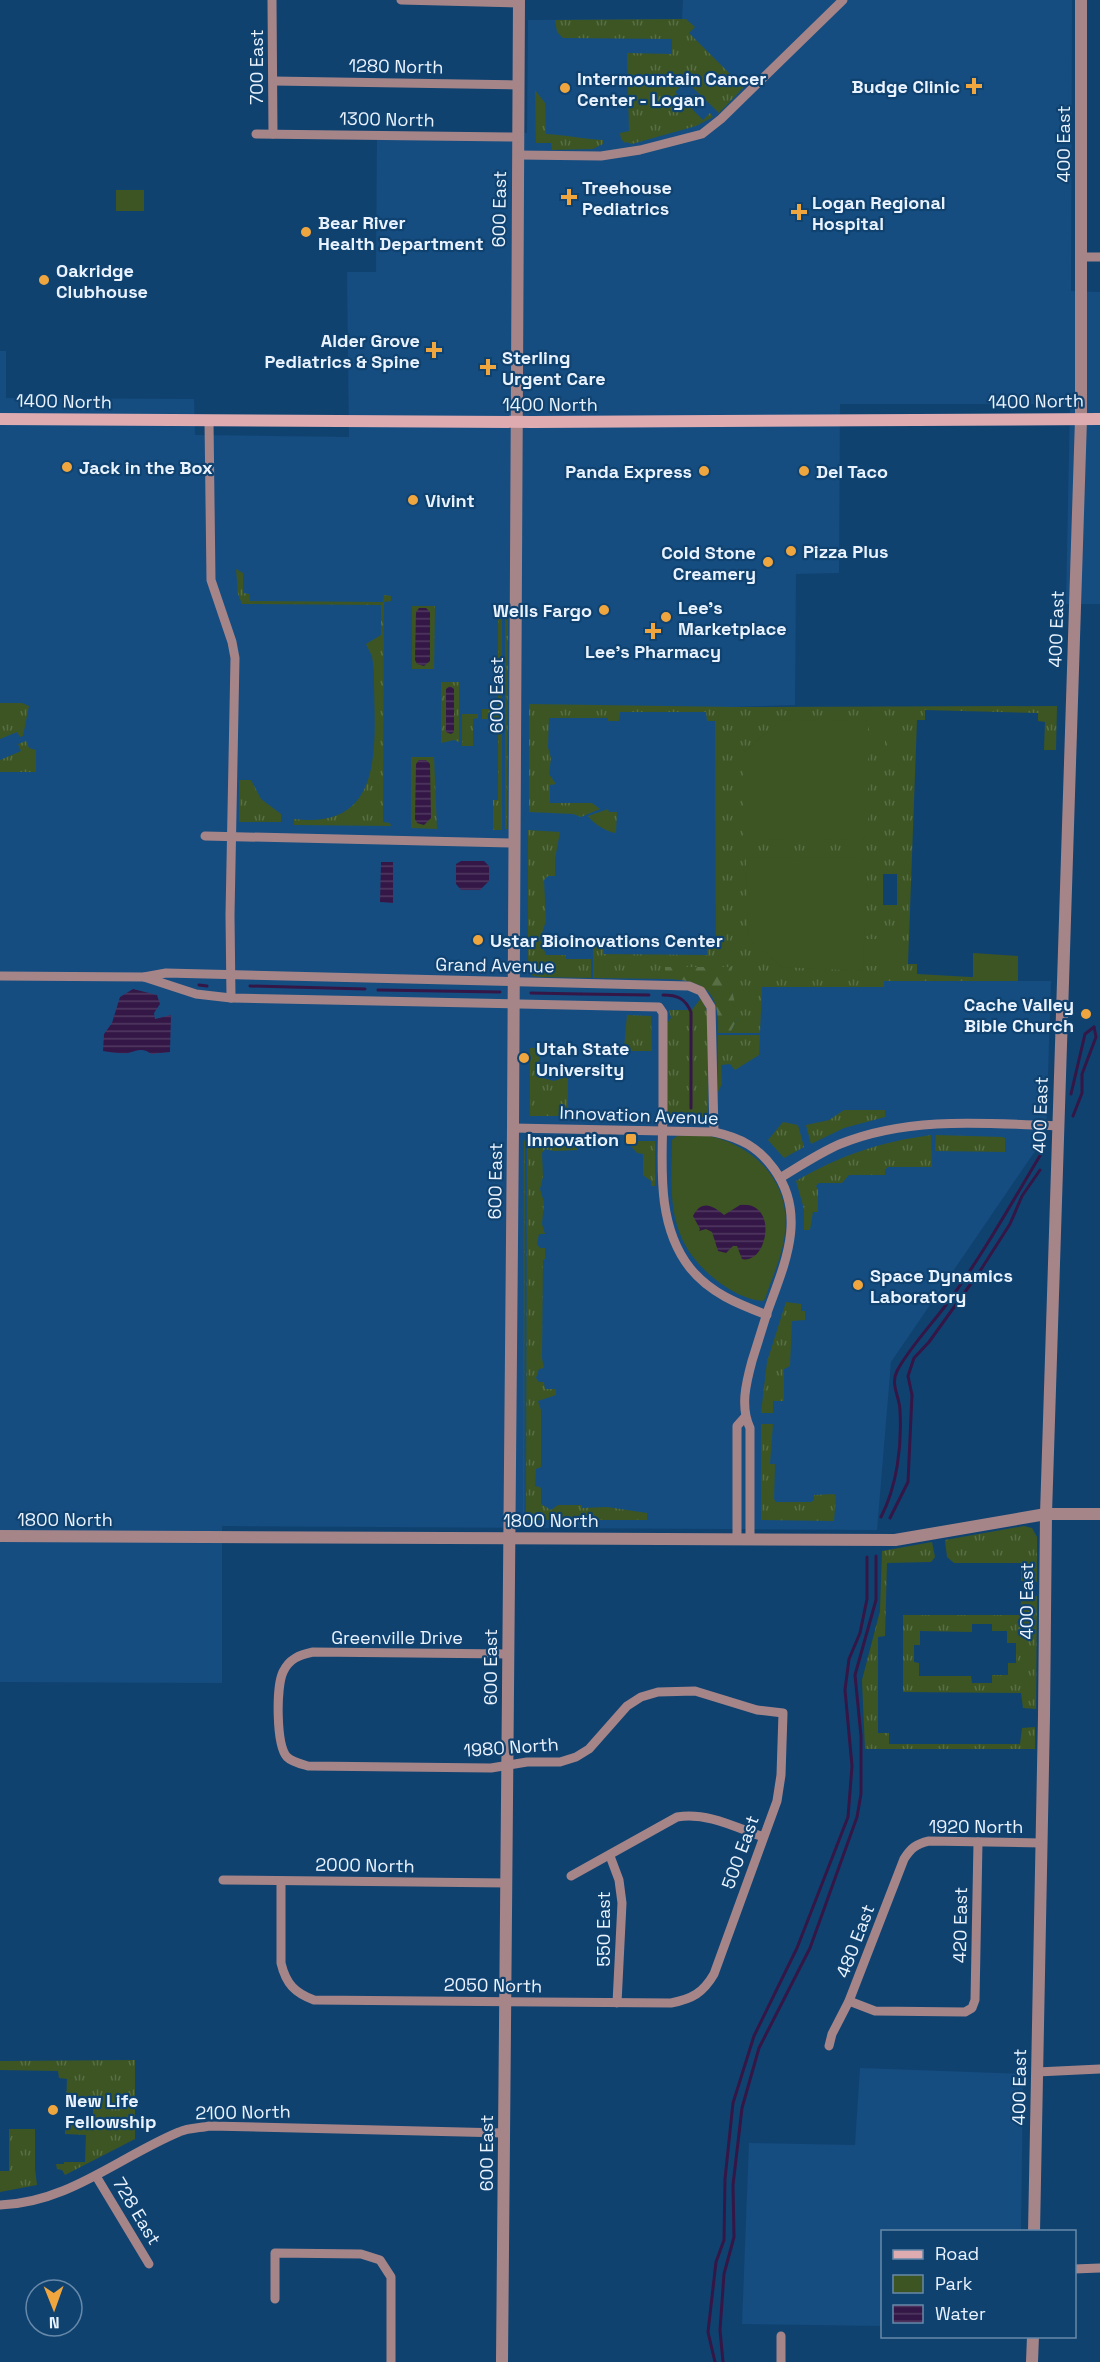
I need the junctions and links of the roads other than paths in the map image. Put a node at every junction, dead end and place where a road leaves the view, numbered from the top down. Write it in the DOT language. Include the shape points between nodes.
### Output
graph roads {
  1 [pos="272,0"];
  2 [pos="401,0"];
  3 [pos="843,0"];
  4 [pos="1081,0"];
  5 [pos="519,2"];
  6 [pos="273,81"];
  7 [pos="518,85"];
  8 [pos="256,134"];
  9 [pos="273,134"];
  10 [pos="518,137"];
  11 [pos="518,156"];
  12 [pos="1081,256"];
  13 [pos="1100,257"];
  14 [pos="0,419"];
  15 [pos="1081,419"];
  16 [pos="1100,419"];
  17 [pos="209,421"];
  18 [pos="515,422"];
  19 [pos="205,836"];
  20 [pos="232,837"];
  21 [pos="514,843"];
  22 [pos="231,974"];
  23 [pos="0,976"];
  24 [pos="144,977"];
  25 [pos="514,982"];
  26 [pos="231,998"];
  27 [pos="513,1004"];
  28 [pos="1058,1126"];
  29 [pos="513,1128"];
  30 [pos="662,1130"];
  31 [pos="714,1132"];
  32 [pos="780,1178"];
  33 [pos="767,1314"];
  34 [pos="1046,1514"];
  35 [pos="1100,1514"];
  36 [pos="0,1536"];
  37 [pos="509,1538"];
  38 [pos="743,1539"];
  39 [pos="508,1654"];
  40 [pos="783,1713"];
  41 [pos="286,1756"];
  42 [pos="508,1765"];
  43 [pos="763,1837"];
  44 [pos="978,1842"];
  45 [pos="1042,1843"];
  46 [pos="911,1848"];
  47 [pos="609,1856"];
  48 [pos="571,1876"];
  49 [pos="223,1880"];
  50 [pos="281,1881"];
  51 [pos="507,1883"];
  52 [pos="698,1995"];
  53 [pos="849,2001"];
  54 [pos="506,2002"];
  55 [pos="617,2003"];
  56 [pos="829,2046"];
  57 [pos="1100,2069"];
  58 [pos="1037,2072"];
  59 [pos="504,2133"];
  60 [pos="96,2176"];
  61 [pos="0,2205"];
  62 [pos="1034,2230"];
  63 [pos="149,2264"];
  64 [pos="1100,2268"];
  65 [pos="1076,2269"];
  66 [pos="275,2299"];
  67 [pos="781,2336"];
  68 [pos="1032,2338"];
  69 [pos="391,2362"];
  70 [pos="502,2362"];
  71 [pos="781,2362"];
  72 [pos="1032,2362"];
  1 -- 6 [label="street, 700 East"];
  2 -- 5 [label="street"];
  3 -- 11 [label="street" via="702,134 601,156"];
  4 -- 12 [label="street, 400 East"];
  5 -- 7 [label="street, 600 East"];
  6 -- 7 [label="street, 1280 North"];
  6 -- 9 [label="street, 700 East"];
  7 -- 10 [label="street, 600 East"];
  8 -- 9 [label="street, 1300 North"];
  9 -- 10 [label="street, 1300 North"];
  10 -- 11 [label="street, 600 East"];
  11 -- 18 [label="street, 600 East"];
  12 -- 13 [label="street"];
  12 -- 15 [label="street, 400 East"];
  14 -- 17 [label="main road, 1400 North"];
  15 -- 16 [label="main road, 1400 North"];
  15 -- 18 [label="main road, 1400 North"];
  15 -- 28 [label="street, 400 East"];
  17 -- 18 [label="main road, 1400 North"];
  17 -- 20 [label="street" via="211,580 235,658"];
  18 -- 21 [label="street, 600 East"];
  19 -- 20 [label="street"];
  20 -- 21 [label="street"];
  20 -- 22 [label="street"];
  21 -- 25 [label="street, 600 East"];
  22 -- 24 [label="street, Grand Avenue" via="166,973"];
  22 -- 25 [label="street, Grand Avenue"];
  22 -- 26 [label="street"];
  23 -- 24 [label="street, Grand Avenue"];
  24 -- 26 [label="street, Grand Avenue" via="196,994"];
  25 -- 27 [label="street, 600 East"];
  25 -- 31 [label="street, Grand Avenue" via="679,985 701,991 710,1002 712,1014"];
  26 -- 27 [label="street, Grand Avenue"];
  27 -- 29 [label="street, 600 East"];
  27 -- 30 [label="street, Grand Avenue" via="662,1009"];
  28 -- 32 [label="street" via="934,1124 891,1129 840,1144"];
  28 -- 34 [label="street, 400 East"];
  29 -- 30 [label="street, Innovation Avenue"];
  29 -- 37 [label="street, 600 East"];
  30 -- 31 [label="street, Innovation Avenue"];
  30 -- 33 [label="street" via="663,1199 674,1241 690,1268 712,1289 734,1303"];
  31 -- 32 [label="street, Innovation Avenue" via="736,1136 756,1147"];
  32 -- 33 [label="street, Innovation Avenue" via="790,1204 790,1248"];
  33 -- 38 [label="street, Innovation Avenue" via="749,1373 744,1417 737,1426"];
  34 -- 35 [label="street, 1800 North"];
  34 -- 38 [label="street, 1800 North" via="895,1540"];
  34 -- 45 [label="street, 400 East"];
  36 -- 37 [label="street, 1800 North"];
  37 -- 38 [label="street, 1800 North"];
  37 -- 39 [label="street, 600 East"];
  39 -- 41 [label="street, Greenville Drive" via="299,1655 289,1662 280,1684 279,1736"];
  39 -- 42 [label="street, 600 East"];
  40 -- 42 [label="street, 1980 North" via="757,1710 695,1691 658,1692 627,1706 589,1749 576,1757 560,1762"];
  40 -- 43 [label="street, 500 East" via="777,1801"];
  41 -- 42 [label="street, 1980 North" via="308,1766"];
  42 -- 51 [label="street, 600 East"];
  43 -- 47 [label="street" via="691,1815 665,1822"];
  43 -- 52 [label="street, 500 East" via="714,1974"];
  44 -- 45 [label="street, 1920 North"];
  44 -- 46 [label="street, 1920 North" via="929,1841"];
  44 -- 53 [label="street, 420 East" via="972,2007 965,2012 875,2011"];
  45 -- 58 [label="street, 400 East"];
  46 -- 53 [label="street, 480 East"];
  47 -- 48 [label="street"];
  47 -- 55 [label="street, 550 East" via="619,1880 622,1903"];
  49 -- 50 [label="street, 2000 North"];
  50 -- 51 [label="street, 2000 North"];
  50 -- 54 [label="street, 2050 North" via="281,1964 289,1985 302,1995 315,2000"];
  51 -- 54 [label="street, 600 East"];
  52 -- 55 [label="street, 2050 North" via="671,2003"];
  53 -- 56 [label="street, 480 East"];
  54 -- 55 [label="street, 2050 North"];
  54 -- 59 [label="street, 600 East"];
  57 -- 58 [label="street"];
  58 -- 62 [label="street, 400 East"];
  59 -- 60 [label="street, 2100 North" via="210,2126 181,2131"];
  59 -- 70 [label="street, 600 East"];
  60 -- 61 [label="street, 2100 North" via="30,2202"];
  60 -- 63 [label="street, 728 East"];
  64 -- 65 [label="street"];
  66 -- 69 [label="street" via="275,2253 361,2254 380,2260 391,2277"];
  67 -- 71 [label="street"];
  68 -- 72 [label="street"];
}
